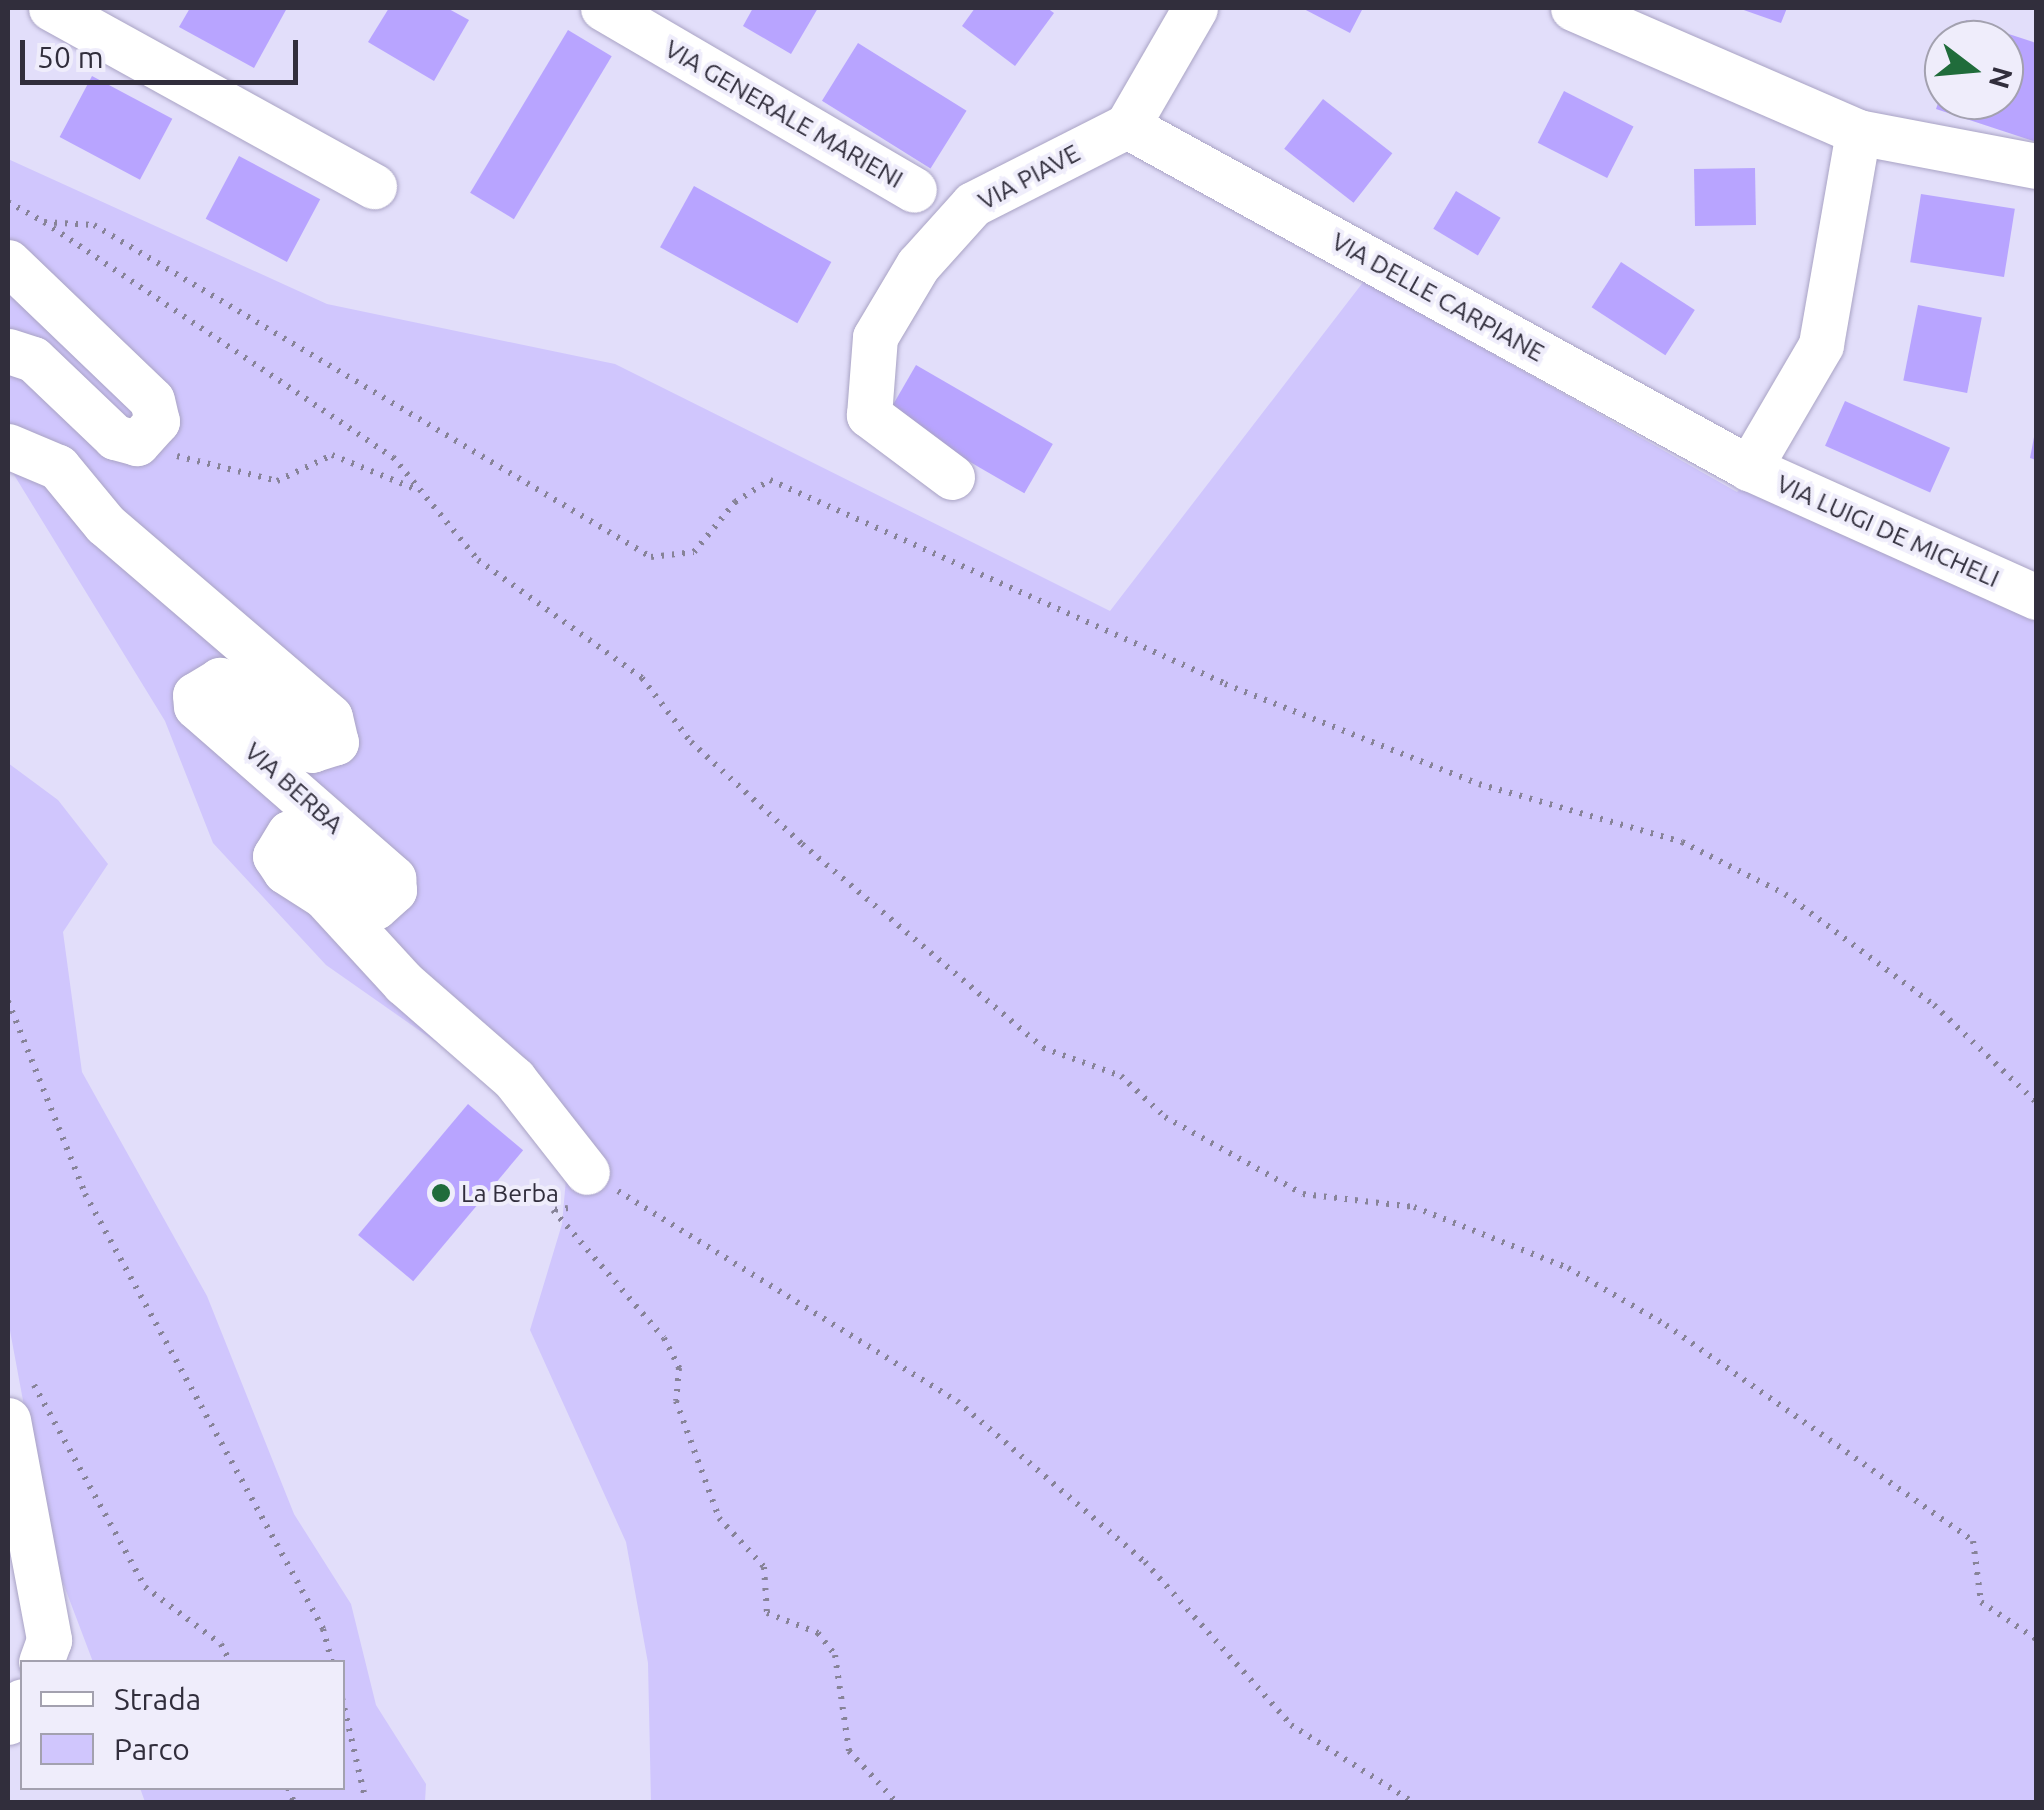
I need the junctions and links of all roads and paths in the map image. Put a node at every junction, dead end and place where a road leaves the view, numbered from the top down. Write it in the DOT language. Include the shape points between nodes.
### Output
graph roads {
  1 [pos="603,8"];
  2 [pos="1195,8"];
  3 [pos="1572,8"];
  4 [pos="79,14"];
  5 [pos="1127,126"];
  6 [pos="1858,132"];
  7 [pos="2036,166"];
  8 [pos="374,186"];
  9 [pos="914,190"];
  10 [pos="8,202"];
  11 [pos="44,222"];
  12 [pos="8,262"];
  13 [pos="8,351"];
  14 [pos="149,434"];
  15 [pos="8,446"];
  16 [pos="1749,468"];
  17 [pos="952,477"];
  18 [pos="412,488"];
  19 [pos="2036,597"];
  20 [pos="8,1000"];
  21 [pos="2036,1102"];
  22 [pos="587,1172"];
  23 [pos="18,1407"];
  24 [pos="2036,1639"];
  25 [pos="41,1660"];
  26 [pos="229,1660"];
  27 [pos="331,1660"];
  28 [pos="345,1711"];
  29 [pos="366,1802"];
  30 [pos="896,1802"];
  31 [pos="1413,1802"];
  1 -- 9 [label="street, VIA GENERALE MARIENI"];
  2 -- 5 [label="street"];
  3 -- 6 [label="street"];
  4 -- 8 [label="street"];
  5 -- 16 [label="street, VIA DELLE CARPIANE"];
  5 -- 17 [label="street, VIA PIAVE" via="973,204 918,265 874,337 869,414"];
  6 -- 7 [label="street"];
  6 -- 16 [label="street, VIA LUIGI DE MICHELI" via="1820,345"];
  10 -- 11 [label="path"];
  11 -- 18 [label="path" via="309,393 393,457"];
  11 -- 21 [label="path" via="94,225 651,556 694,552 735,502 770,480 1243,691 1480,784 1682,842 1785,894 1934,1005"];
  12 -- 14 [label="street" via="152,400"];
  13 -- 14 [label="street" via="33,360 115,437 137,443"];
  14 -- 18 [label="path" via="189,466 277,480 332,455"];
  15 -- 22 [label="street, VIA BERBA" via="58,467 104,524 330,717 336,742 312,750 220,680 195,695 394,890 376,907 363,902 307,836 289,833 276,856 285,871 324,896 404,983 514,1079"];
  16 -- 19 [label="street, VIA LUIGI DE MICHELI"];
  18 -- 24 [label="path" via="478,560 642,678 691,742 760,806 1043,1048 1122,1076 1165,1117 1303,1194 1414,1207 1568,1268 1666,1325 1973,1541 1980,1602"];
  20 -- 27 [label="path" via="85,1194 305,1596"];
  22 -- 30 [label="path" via="582,1207 553,1210 664,1338 719,1518 764,1567 767,1613 818,1633 835,1655 849,1751"];
  22 -- 31 [label="path" via="956,1401 1146,1562 1291,1724"];
  23 -- 25 [label="street" via="49,1640"];
  23 -- 26 [label="path" via="32,1384 44,1392 146,1588 221,1644"];
  28 -- 29 [label="path"];
}
